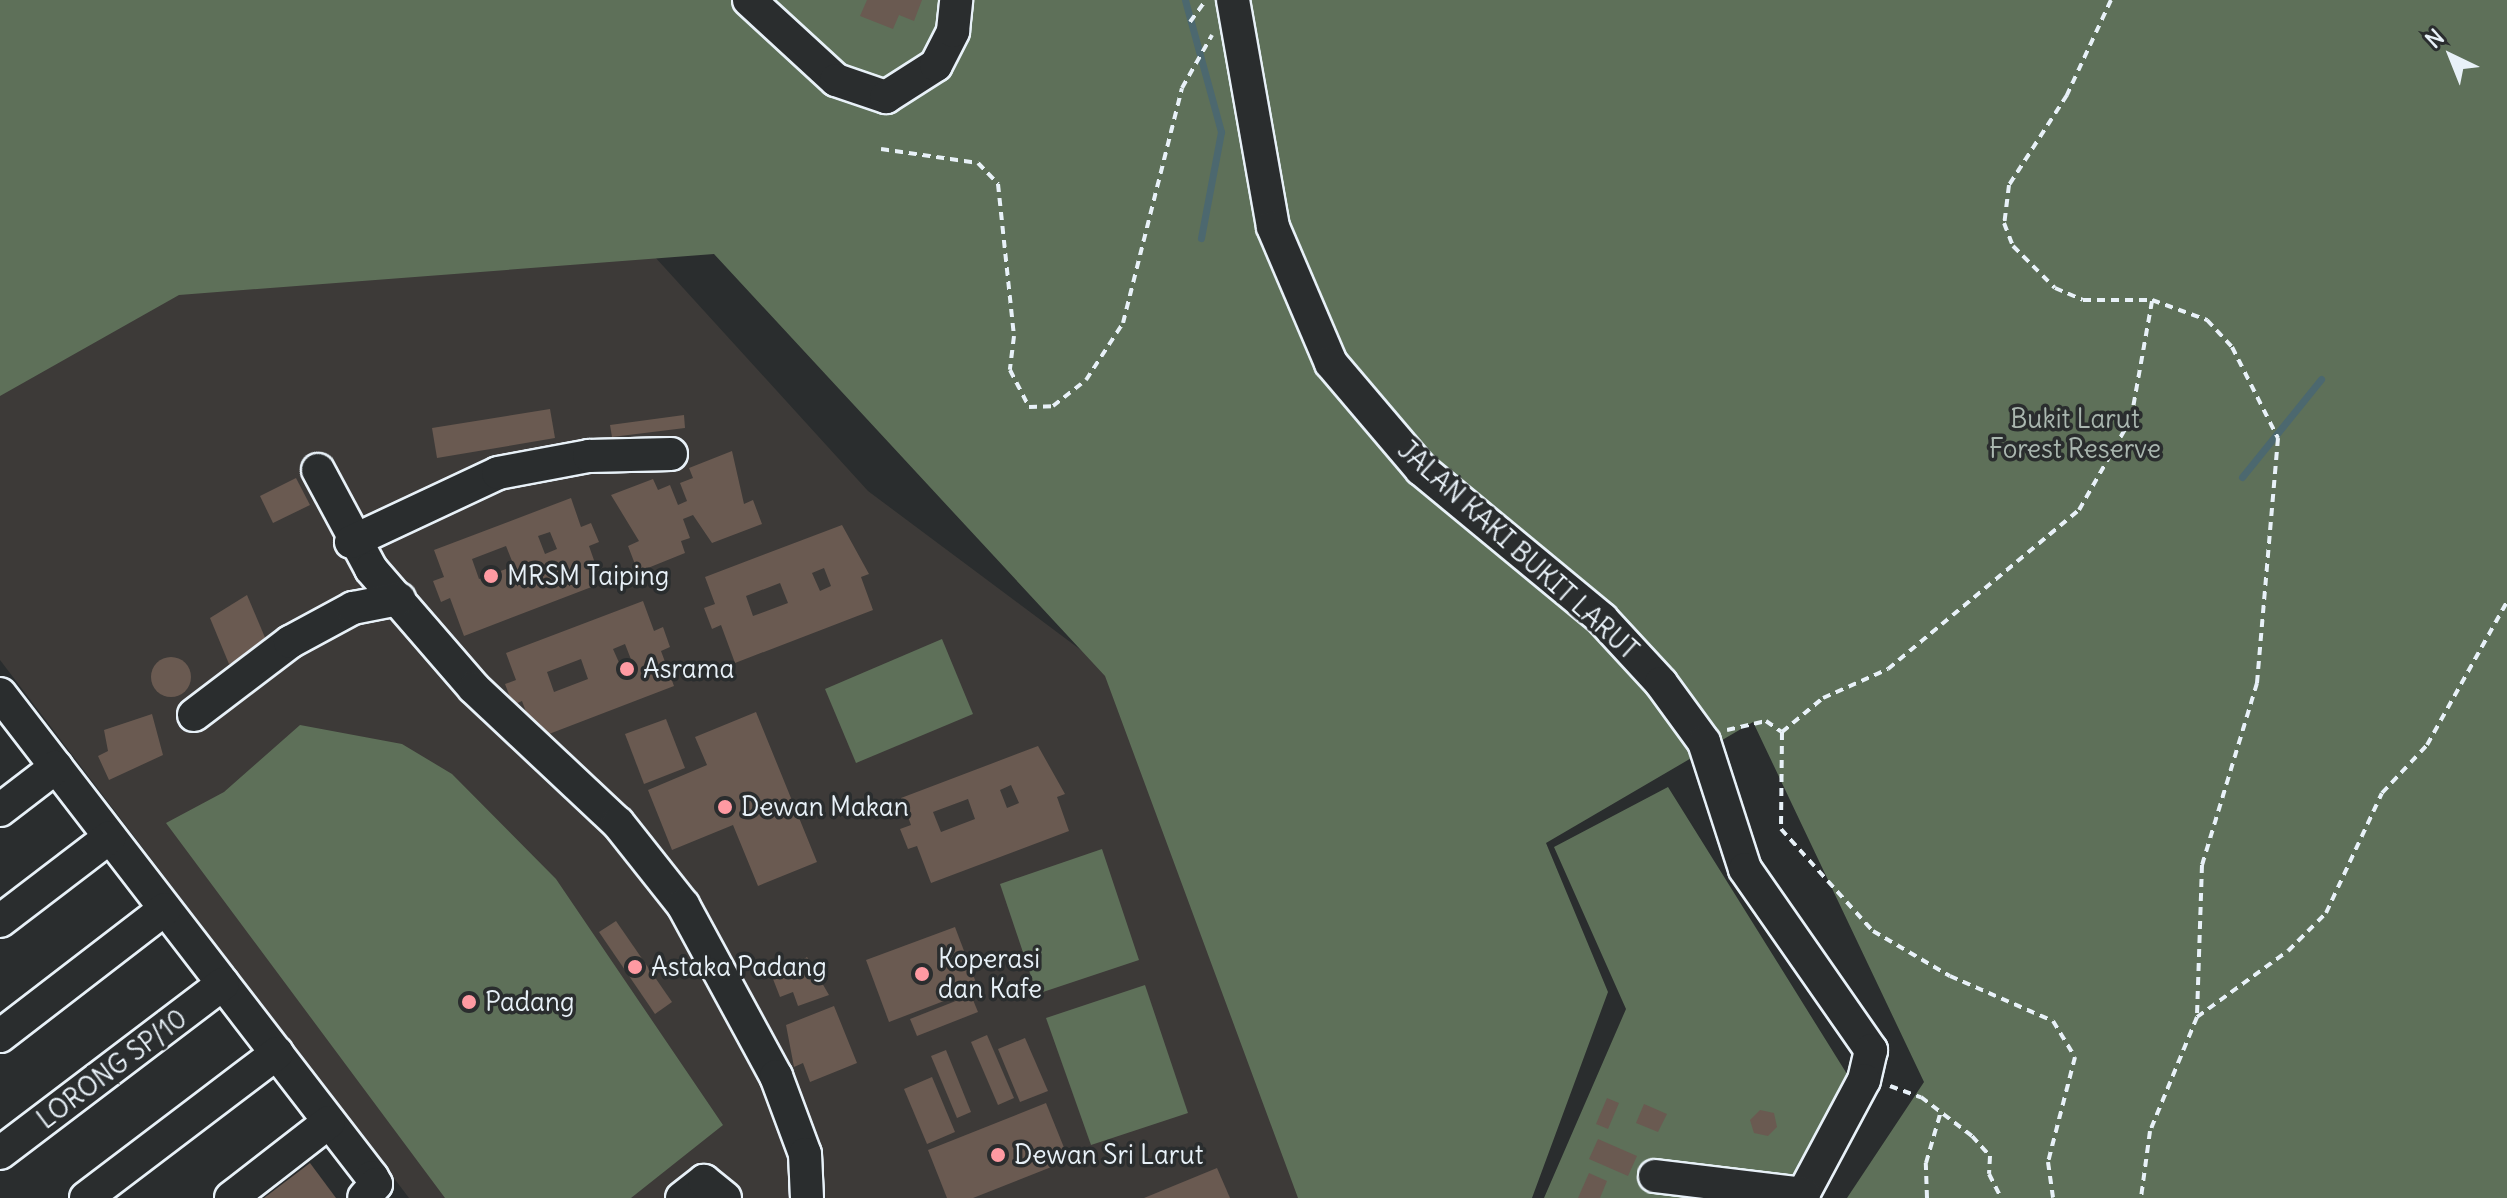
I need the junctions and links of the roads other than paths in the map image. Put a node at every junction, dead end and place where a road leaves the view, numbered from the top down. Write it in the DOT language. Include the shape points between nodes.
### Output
graph roads {
  1 [pos="749,0"];
  2 [pos="956,0"];
  3 [pos="1225,13"];
  4 [pos="671,454"];
  5 [pos="318,470"];
  6 [pos="351,542"];
  7 [pos="399,599"];
  8 [pos="1,696"];
  9 [pos="194,715"];
  10 [pos="56,767"];
  11 [pos="0,810"];
  12 [pos="110,837"];
  13 [pos="165,909"];
  14 [pos="0,921"];
  15 [pos="223,984"];
  16 [pos="0,1036"];
  17 [pos="277,1053"];
  18 [pos="329,1122"];
  19 [pos="0,1153"];
  20 [pos="1655,1176"];
  21 [pos="1803,1196"];
  22 [pos="86,1198"];
  23 [pos="231,1198"];
  24 [pos="364,1198"];
  25 [pos="682,1198"];
  26 [pos="725,1198"];
  27 [pos="807,1198"];
  1 -- 2 [label="street" via="836,80 886,97 936,65 953,31"];
  3 -- 21 [label="street, JALAN KAKI BUKIT LARUT" via="1273,227 1331,363 1421,469 1602,619 1704,742 1745,869 1871,1050 1864,1080"];
  4 -- 6 [label="street" via="589,456 498,473"];
  5 -- 6 [label="street"];
  6 -- 7 [label="street"];
  7 -- 9 [label="street" via="353,608 290,642"];
  7 -- 27 [label="street" via="474,688 618,823 683,905 776,1076 805,1154"];
  8 -- 10 [label="street"];
  10 -- 11 [label="street"];
  10 -- 12 [label="street"];
  12 -- 13 [label="street"];
  12 -- 14 [label="street"];
  13 -- 15 [label="street"];
  13 -- 16 [label="street"];
  15 -- 17 [label="street"];
  15 -- 19 [label="street, LORONG SP/10"];
  17 -- 18 [label="street"];
  17 -- 22 [label="street"];
  18 -- 23 [label="street"];
  18 -- 24 [label="street" via="376,1184"];
  20 -- 21 [label="street"];
  25 -- 26 [label="street" via="704,1181"];
}
